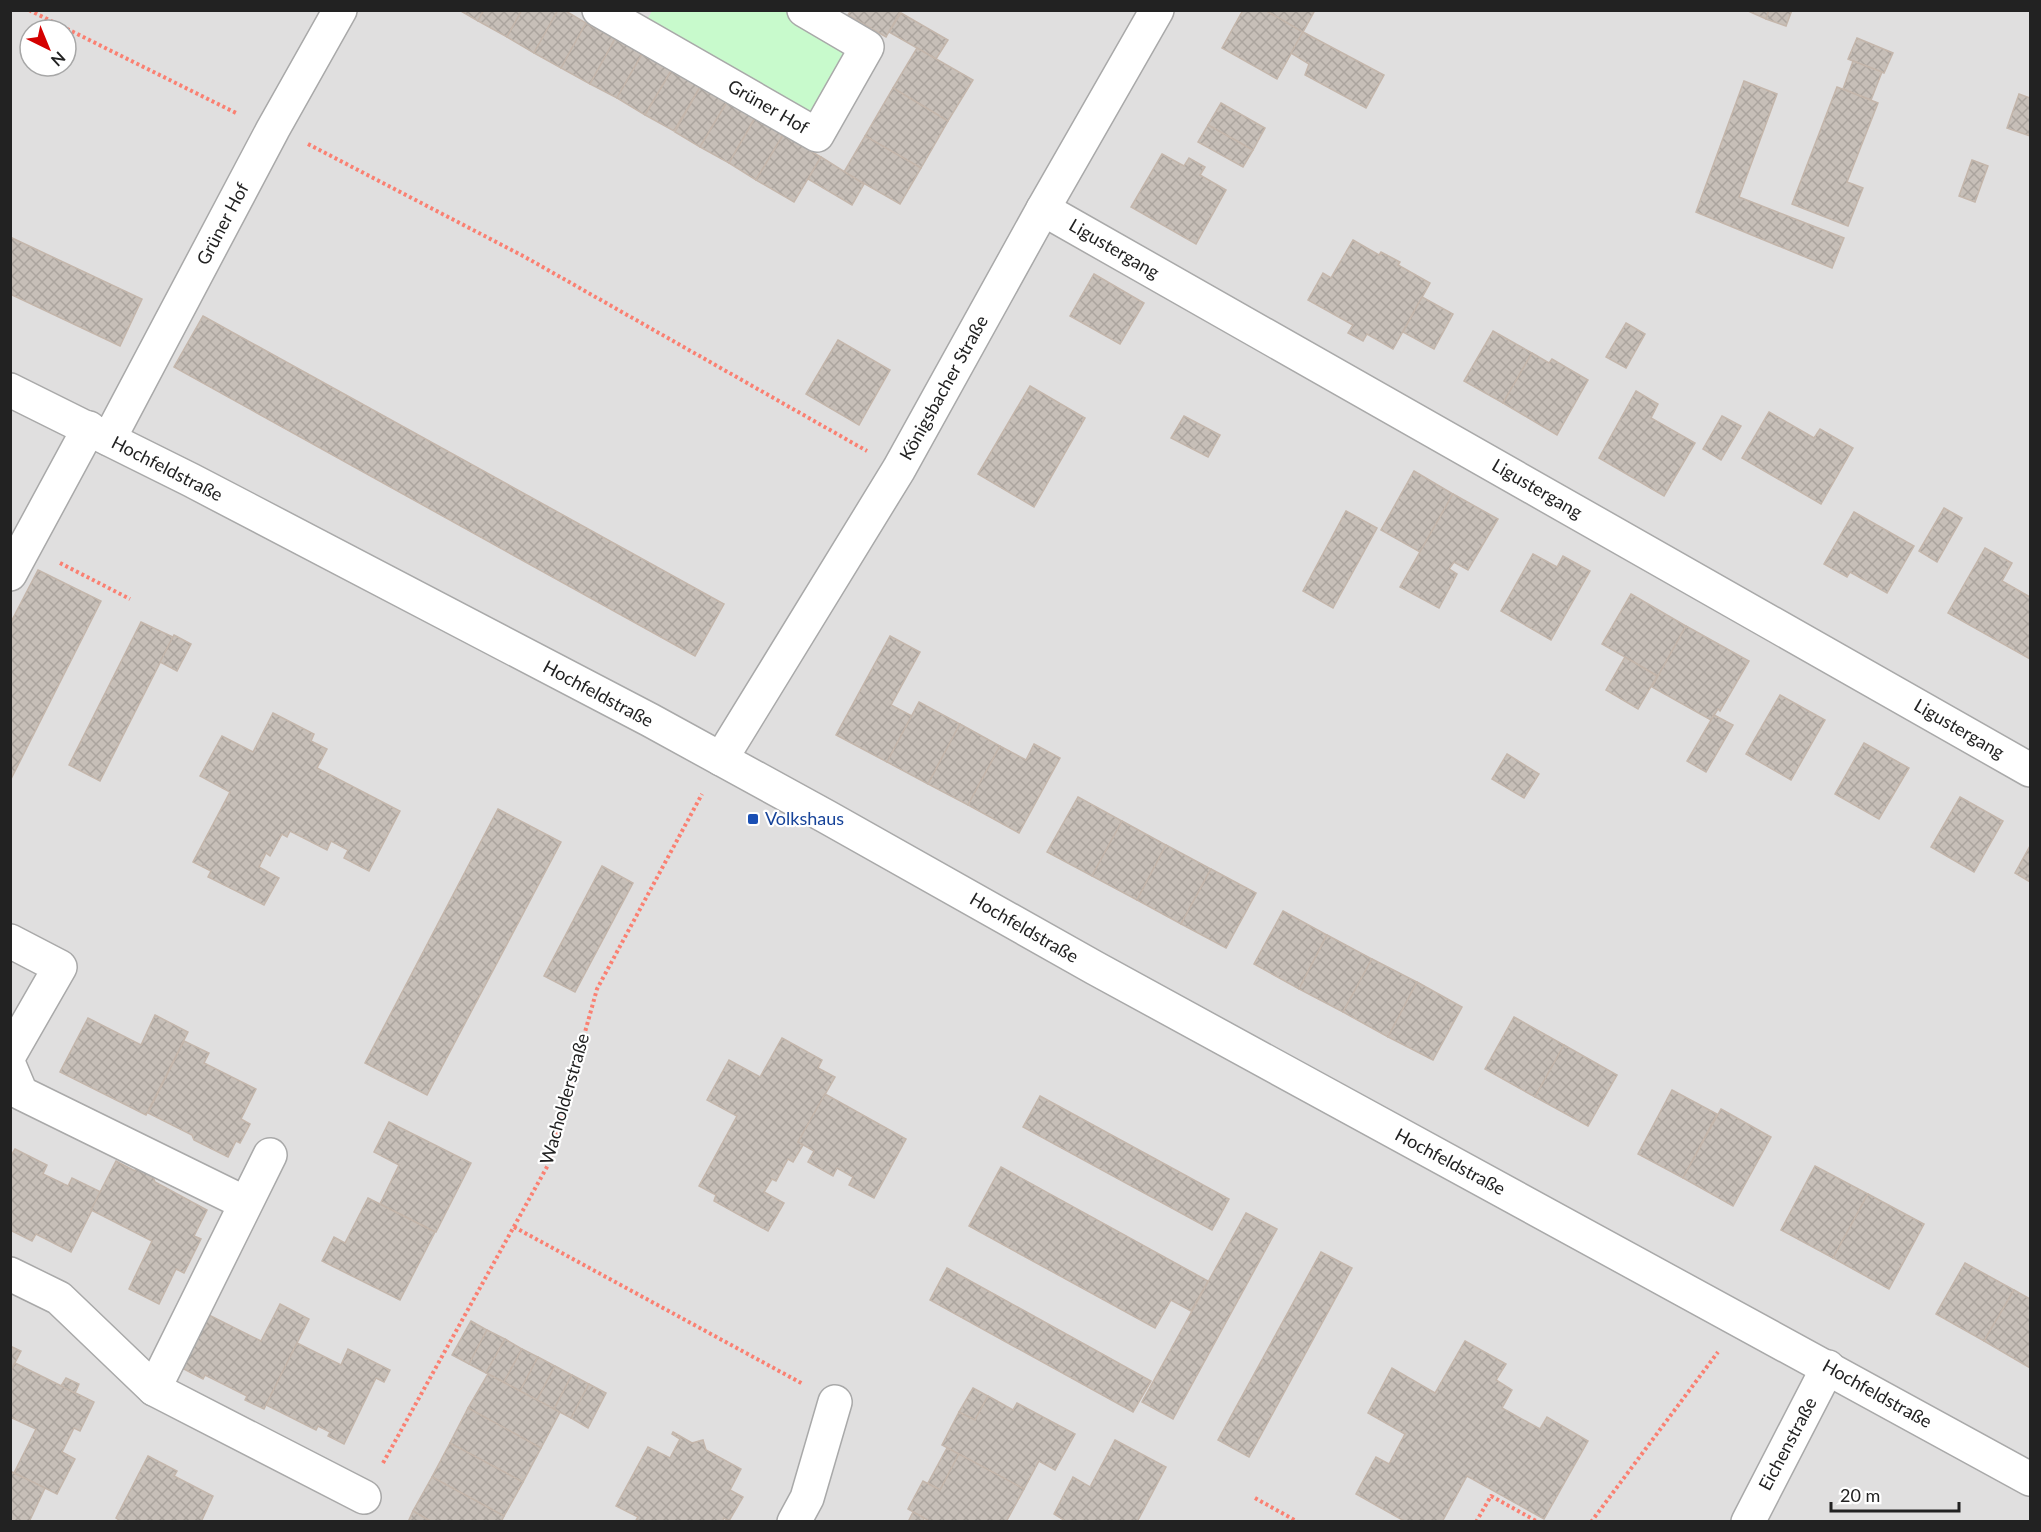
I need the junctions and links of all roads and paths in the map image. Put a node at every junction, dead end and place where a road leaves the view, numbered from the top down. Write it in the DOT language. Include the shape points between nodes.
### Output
graph roads {
  1 [pos="29,10"];
  2 [pos="340,10"];
  3 [pos="599,10"];
  4 [pos="804,10"];
  5 [pos="1157,10"];
  6 [pos="273,129"];
  7 [pos="1043,209"];
  8 [pos="10,390"];
  9 [pos="99,433"];
  10 [pos="898,469"];
  11 [pos="18,560"];
  12 [pos="130,599"];
  13 [pos="721,759"];
  14 [pos="2031,770"];
  15 [pos="10,940"];
  16 [pos="10,1054"];
  17 [pos="10,1066"];
  18 [pos="270,1155"];
  19 [pos="245,1203"];
  20 [pos="514,1227"];
  21 [pos="10,1274"];
  22 [pos="1741,1320"];
  23 [pos="1828,1367"];
  24 [pos="154,1389"];
  25 [pos="835,1402"];
  26 [pos="2031,1479"];
  27 [pos="364,1497"];
  28 [pos="1255,1498"];
  29 [pos="794,1521"];
  30 [pos="1298,1521"];
  31 [pos="1476,1521"];
  32 [pos="1538,1521"];
  33 [pos="1591,1521"];
  34 [pos="1748,1521"];
  1 -- 6 [label="path"];
  2 -- 6 [label="street, Grüner Hof"];
  3 -- 4 [label="street, Grüner Hof" via="817,135 867,47"];
  5 -- 7 [label="street, Königsbacher Straße"];
  6 -- 9 [label="street, Grüner Hof"];
  6 -- 10 [label="path" via="525,257"];
  7 -- 10 [label="street, Königsbacher Straße"];
  7 -- 14 [label="street, Ligustergang"];
  8 -- 9 [label="street, Hochfeldstraße"];
  9 -- 11 [label="street, Grüner Hof"];
  9 -- 13 [label="street, Hochfeldstraße"];
  10 -- 13 [label="street, Königsbacher Straße"];
  11 -- 12 [label="path"];
  13 -- 20 [label="path, Wacholderstraße" via="597,989 548,1165"];
  13 -- 22 [label="street, Hochfeldstraße"];
  15 -- 16 [label="street" via="60,967"];
  17 -- 19 [label="street" via="21,1093"];
  18 -- 19 [label="street"];
  19 -- 24 [label="street"];
  20 -- 25 [label="path"];
  20 -- 27 [label="path, Wacholderstraße"];
  21 -- 24 [label="street" via="59,1298"];
  22 -- 23 [label="street, Hochfeldstraße"];
  22 -- 33 [label="path"];
  23 -- 26 [label="street, Hochfeldstraße"];
  23 -- 34 [label="street, Eichenstraße"];
  24 -- 27 [label="street"];
  25 -- 29 [label="street" via="807,1498"];
  28 -- 30 [label="path"];
  31 -- 32 [label="path" via="1491,1496"];
}
